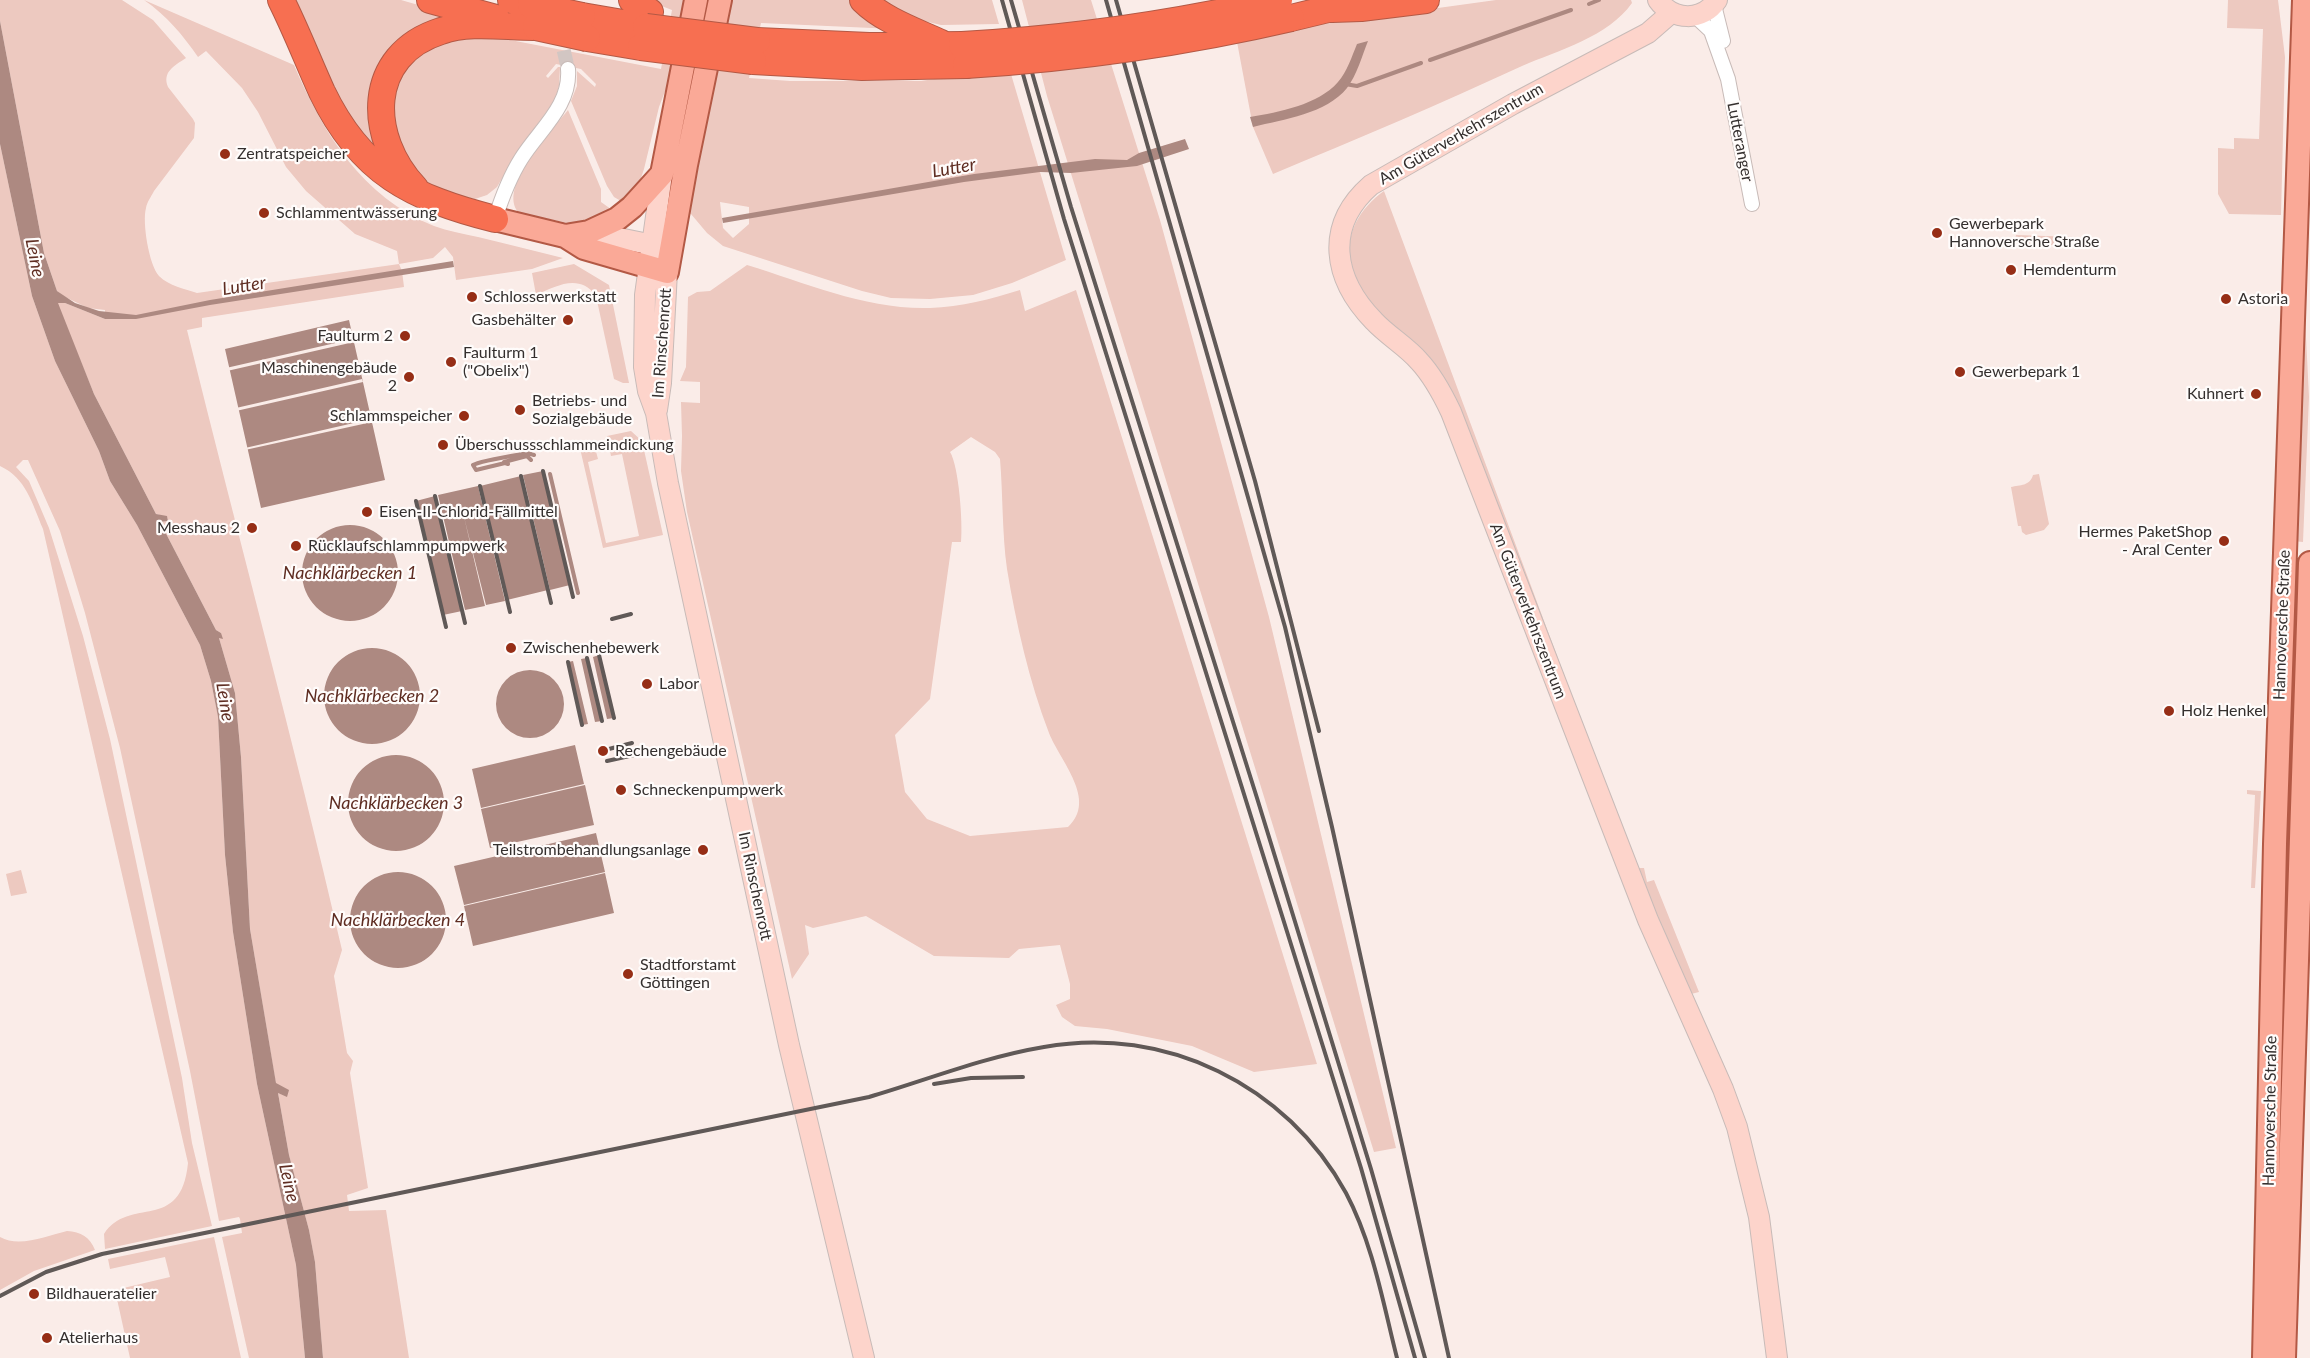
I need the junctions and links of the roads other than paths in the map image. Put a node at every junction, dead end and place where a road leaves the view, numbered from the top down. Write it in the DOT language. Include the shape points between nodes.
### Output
graph roads {
  1 [pos="281,0"];
  2 [pos="430,0"];
  3 [pos="696,0"];
  4 [pos="720,0"];
  5 [pos="863,0"];
  6 [pos="1362,0"];
  7 [pos="1426,0"];
  8 [pos="2304,0"];
  9 [pos="1715,2"];
  10 [pos="1662,4"];
  11 [pos="1285,9"];
  12 [pos="1332,9"];
  13 [pos="528,15"];
  14 [pos="1695,16"];
  15 [pos="642,22"];
  16 [pos="755,51"];
  17 [pos="958,52"];
  18 [pos="568,69"];
  19 [pos="1728,79"];
  20 [pos="662,174"];
  21 [pos="421,195"];
  22 [pos="1752,204"];
  23 [pos="495,219"];
  24 [pos="589,232"];
  25 [pos="565,236"];
  26 [pos="661,246"];
  27 [pos="658,270"];
  28 [pos="2310,563"];
  29 [pos="2273,950"];
  30 [pos="2304,954"];
  31 [pos="864,1358"];
  32 [pos="1777,1358"];
  33 [pos="2264,1358"];
  34 [pos="2284,1358"];
  1 -- 21 [label="highway" via="343,129 375,167"];
  2 -- 13 [label="highway"];
  3 -- 20 [label="main road"];
  4 -- 26 [label="main road"];
  5 -- 17 [label="highway"];
  6 -- 12 [label="highway"];
  7 -- 12 [label="highway"];
  8 -- 29 [label="main road, Hannoversche Straße"];
  9 -- 14 [label="street, Lutteranger"];
  9 -- 19 [label="street, Lutteranger" via="1726,48"];
  10 -- 14 [label="street" via="1683,16"];
  10 -- 32 [label="street, Am Güterverkehrszentrum" via="1635,41 1513,104 1371,185 1346,218 1340,260 1347,285 1357,301 1417,359 1448,406 1655,936 1723,1089 1754,1190"];
  11 -- 12 [label="highway"];
  11 -- 17 [label="highway, bridge"];
  13 -- 15 [label="highway, bridge" via="584,27"];
  13 -- 21 [label="highway" via="444,30 416,43 392,69 380,104 383,133 402,171"];
  14 -- 19 [label="street, Lutteranger" via="1711,31"];
  15 -- 16 [label="highway, bridge"];
  15 -- 16 [label="highway, bridge"];
  16 -- 17 [label="highway" via="862,67"];
  18 -- 23 [label="street" via="564,98 505,186"];
  19 -- 22 [label="street, Lutteranger"];
  20 -- 24 [label="main road" via="622,215"];
  20 -- 26 [label="street"];
  21 -- 23 [label="highway"];
  23 -- 25 [label="main road"];
  24 -- 25 [label="main road"];
  24 -- 26 [label="street"];
  25 -- 27 [label="main road" via="584,248"];
  26 -- 27 [label="main road"];
  27 -- 31 [label="street, Im Rinschenrott" via="661,383 656,413 668,483 789,1045"];
  28 -- 30 [label="main road, Hannoversche Straße"];
  29 -- 30 [label="street"];
  29 -- 33 [label="main road, Hannoversche Straße"];
  30 -- 34 [label="main road, Hannoversche Straße"];
}
